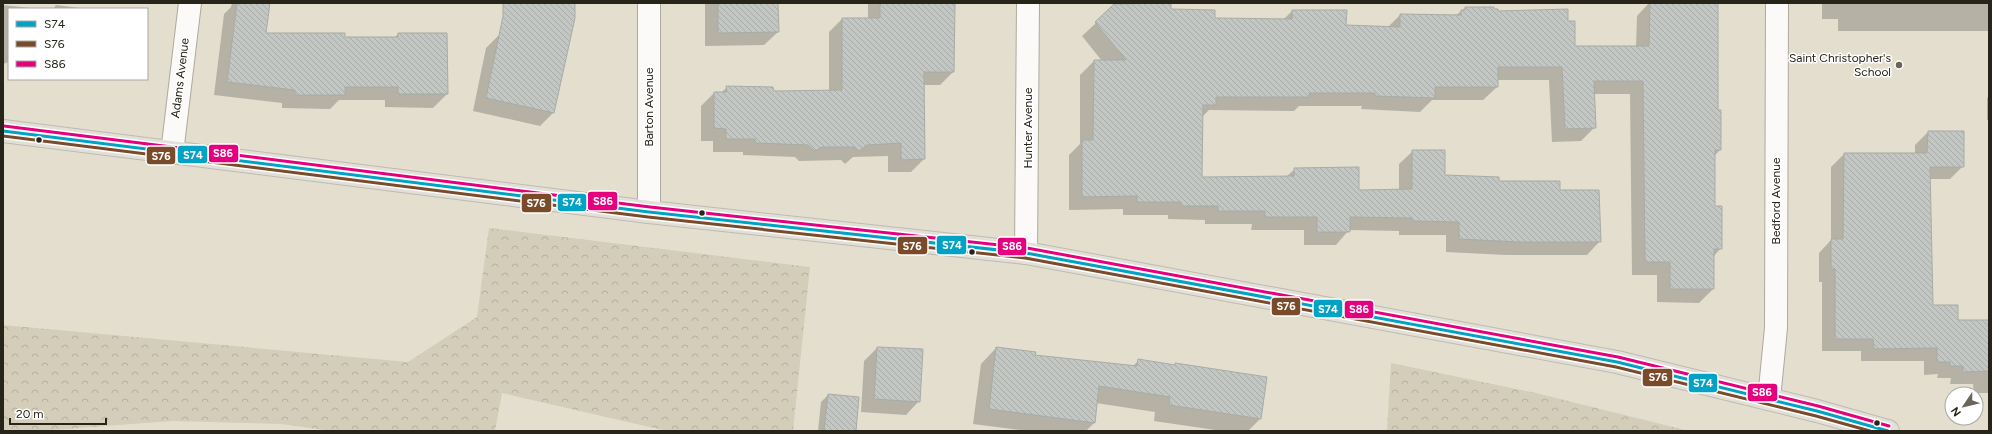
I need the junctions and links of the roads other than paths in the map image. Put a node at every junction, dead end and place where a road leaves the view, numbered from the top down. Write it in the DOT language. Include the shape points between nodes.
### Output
graph roads {
  1 [pos="190,3"];
  2 [pos="648,3"];
  3 [pos="1028,3"];
  4 [pos="1777,3"];
  5 [pos="3,131"];
  6 [pos="172,153"];
  7 [pos="649,212"];
  8 [pos="1026,254"];
  9 [pos="1769,399"];
  10 [pos="1888,431"];
  1 -- 6 [label="street, Adams Avenue"];
  2 -- 7 [label="street, Barton Avenue"];
  3 -- 8 [label="street, Hunter Avenue"];
  4 -- 9 [label="street, Bedford Avenue" via="1776,328"];
  5 -- 6 [label="main road"];
  6 -- 7 [label="main road"];
  7 -- 8 [label="main road"];
  8 -- 9 [label="main road" via="1617,362"];
  9 -- 10 [label="main road" via="1866,423"];
}
